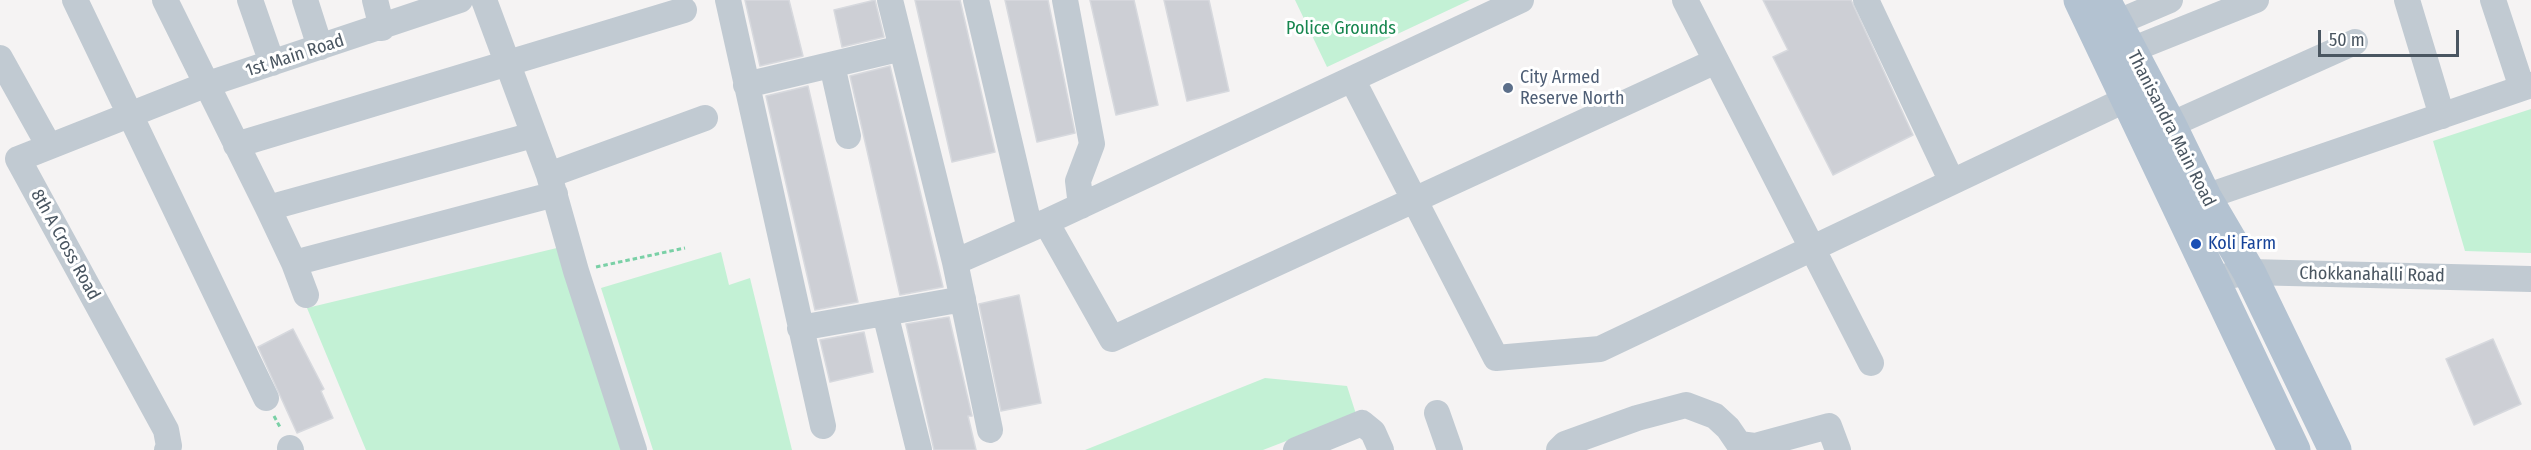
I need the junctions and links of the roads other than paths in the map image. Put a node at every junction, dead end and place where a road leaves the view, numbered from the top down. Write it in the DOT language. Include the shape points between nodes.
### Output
graph roads {
  1 [pos="75,0"];
  2 [pos="165,0"];
  3 [pos="250,0"];
  4 [pos="305,0"];
  5 [pos="375,0"];
  6 [pos="484,0"];
  7 [pos="728,0"];
  8 [pos="890,0"];
  9 [pos="976,0"];
  10 [pos="1065,0"];
  11 [pos="1521,0"];
  12 [pos="1685,0"];
  13 [pos="1866,0"];
  14 [pos="2080,0"];
  15 [pos="2170,0"];
  16 [pos="2256,0"];
  17 [pos="2407,0"];
  18 [pos="2493,0"];
  19 [pos="454,1"];
  20 [pos="684,10"];
  21 [pos="2117,24"];
  22 [pos="382,28"];
  23 [pos="2355,42"];
  24 [pos="321,47"];
  25 [pos="902,48"];
  26 [pos="0,58"];
  27 [pos="1716,61"];
  28 [pos="272,63"];
  29 [pos="510,64"];
  30 [pos="832,64"];
  31 [pos="1352,79"];
  32 [pos="205,85"];
  33 [pos="746,85"];
  34 [pos="2526,87"];
  35 [pos="2127,99"];
  36 [pos="130,115"];
  37 [pos="2442,116"];
  38 [pos="705,118"];
  39 [pos="2170,125"];
  40 [pos="533,135"];
  41 [pos="848,136"];
  42 [pos="236,145"];
  43 [pos="50,146"];
  44 [pos="1952,182"];
  45 [pos="552,185"];
  46 [pos="2205,197"];
  47 [pos="1414,200"];
  48 [pos="1081,206"];
  49 [pos="268,208"];
  50 [pos="1039,226"];
  51 [pos="1812,249"];
  52 [pos="955,262"];
  53 [pos="294,263"];
  54 [pos="2249,272"];
  55 [pos="2213,279"];
  56 [pos="2531,279"];
  57 [pos="306,295"];
  58 [pos="963,299"];
  59 [pos="885,313"];
  60 [pos="800,328"];
  61 [pos="1871,363"];
  62 [pos="266,398"];
  63 [pos="1437,413"];
  64 [pos="823,426"];
  65 [pos="990,430"];
  66 [pos="166,450"];
  67 [pos="634,450"];
  68 [pos="920,450"];
  69 [pos="1296,450"];
  70 [pos="1381,450"];
  71 [pos="1450,450"];
  72 [pos="1559,450"];
  73 [pos="1838,450"];
  74 [pos="2294,450"];
  75 [pos="2335,450"];
  1 -- 36 [label="street"];
  2 -- 32 [label="street"];
  3 -- 28 [label="street"];
  4 -- 24 [label="street"];
  5 -- 22 [label="street"];
  6 -- 29 [label="street"];
  7 -- 33 [label="street"];
  8 -- 25 [label="street"];
  9 -- 50 [label="street"];
  10 -- 48 [label="street" via="1092,144 1078,181"];
  11 -- 31 [label="street"];
  12 -- 27 [label="street"];
  13 -- 44 [label="street"];
  14 -- 35 [label="main road, Thanisandra Main Road"];
  15 -- 21 [label="street"];
  16 -- 21 [label="street"];
  17 -- 37 [label="street"];
  18 -- 34 [label="street"];
  19 -- 22 [label="street, 1st Main Road"];
  20 -- 29 [label="street"];
  21 -- 39 [label="main road, Thanisandra Main Road"];
  22 -- 24 [label="street, 1st Main Road"];
  23 -- 39 [label="street"];
  24 -- 28 [label="street, 1st Main Road"];
  25 -- 30 [label="street"];
  25 -- 52 [label="street"];
  26 -- 43 [label="street"];
  27 -- 47 [label="street"];
  27 -- 51 [label="street"];
  28 -- 32 [label="street, 1st Main Road"];
  29 -- 40 [label="street"];
  29 -- 42 [label="street"];
  30 -- 33 [label="street"];
  30 -- 41 [label="street"];
  31 -- 47 [label="street"];
  31 -- 48 [label="street"];
  32 -- 36 [label="street, 1st Main Road"];
  32 -- 42 [label="street"];
  33 -- 60 [label="street"];
  34 -- 37 [label="street"];
  35 -- 44 [label="street"];
  35 -- 55 [label="main road, Thanisandra Main Road"];
  36 -- 43 [label="street, 1st Main Road"];
  36 -- 62 [label="street"];
  37 -- 46 [label="street"];
  38 -- 45 [label="street"];
  39 -- 46 [label="main road, Thanisandra Main Road"];
  40 -- 45 [label="street"];
  40 -- 49 [label="street"];
  42 -- 49 [label="street"];
  43 -- 66 [label="street, 8th A Cross Road" via="18,159 166,430"];
  44 -- 51 [label="street"];
  45 -- 53 [label="street"];
  45 -- 67 [label="street"];
  46 -- 54 [label="main road, Thanisandra Main Road"];
  47 -- 50 [label="street" via="1112,339"];
  47 -- 51 [label="street" via="1496,358 1600,349"];
  48 -- 50 [label="street"];
  49 -- 53 [label="street"];
  50 -- 52 [label="street"];
  51 -- 61 [label="street"];
  52 -- 58 [label="street"];
  53 -- 57 [label="street"];
  54 -- 55 [label="street, Chokkanahalli Road"];
  54 -- 56 [label="street, Chokkanahalli Road"];
  54 -- 75 [label="main road, Thanisandra Main Road"];
  55 -- 74 [label="main road, Thanisandra Main Road"];
  58 -- 59 [label="street"];
  58 -- 65 [label="street"];
  59 -- 60 [label="street"];
  59 -- 68 [label="street"];
  60 -- 64 [label="street"];
  63 -- 71 [label="street"];
  69 -- 70 [label="street" via="1362,423 1373,432"];
  72 -- 73 [label="street" via="1565,444 1636,418 1686,405 1714,416 1739,444 1755,446 1829,426"];
}
